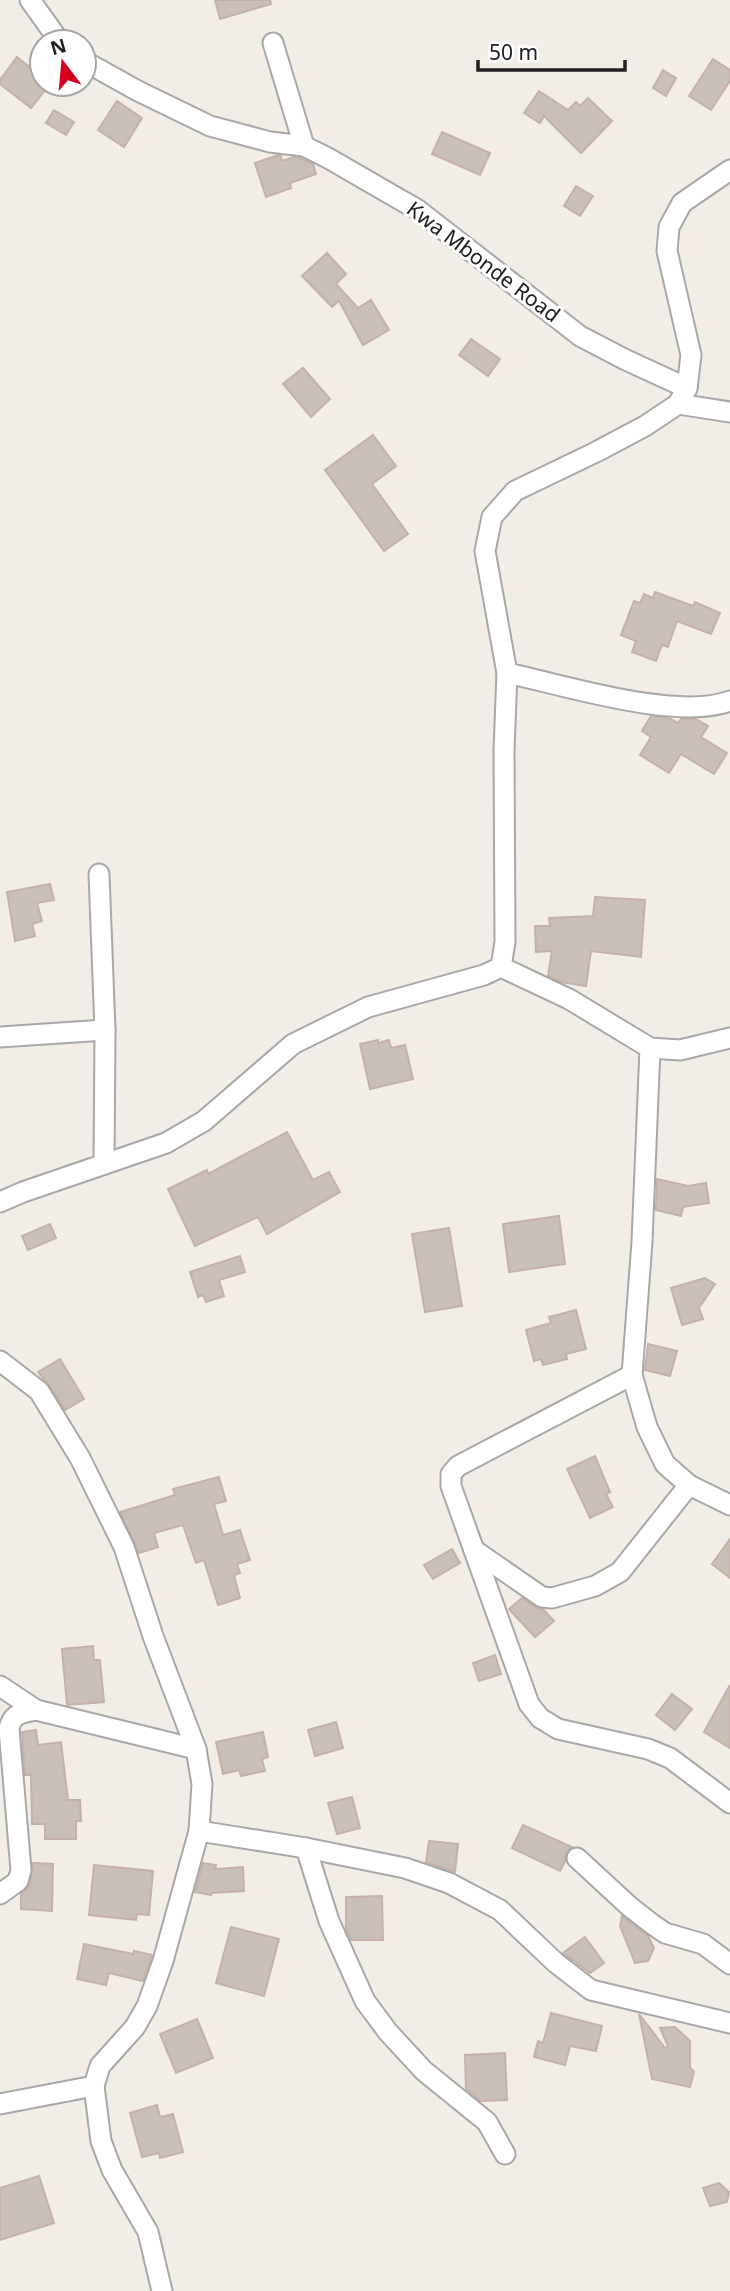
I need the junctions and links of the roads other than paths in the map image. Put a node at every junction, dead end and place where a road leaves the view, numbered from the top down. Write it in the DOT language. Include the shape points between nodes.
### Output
graph roads {
  1 [pos="30,0"];
  2 [pos="50,28"];
  3 [pos="274,43"];
  4 [pos="98,69"];
  5 [pos="304,146"];
  6 [pos="730,170"];
  7 [pos="682,396"];
  8 [pos="730,412"];
  9 [pos="507,673"];
  10 [pos="730,701"];
  11 [pos="99,874"];
  12 [pos="501,967"];
  13 [pos="105,1030"];
  14 [pos="0,1037"];
  15 [pos="730,1038"];
  16 [pos="650,1048"];
  17 [pos="104,1164"];
  18 [pos="0,1202"];
  19 [pos="0,1361"];
  20 [pos="632,1375"];
  21 [pos="689,1485"];
  22 [pos="730,1505"];
  23 [pos="474,1550"];
  24 [pos="0,1686"];
  25 [pos="36,1710"];
  26 [pos="196,1749"];
  27 [pos="730,1803"];
  28 [pos="199,1831"];
  29 [pos="306,1848"];
  30 [pos="577,1858"];
  31 [pos="0,1894"];
  32 [pos="730,1964"];
  33 [pos="730,2023"];
  34 [pos="94,2086"];
  35 [pos="0,2104"];
  36 [pos="505,2154"];
  37 [pos="162,2291"];
  1 -- 2 [label="street"];
  3 -- 5 [label="street"];
  4 -- 5 [label="street, Kwa Mbonde Road" via="210,126"];
  5 -- 7 [label="street, Kwa Mbonde Road" via="418,210 580,336"];
  6 -- 7 [label="street" via="682,204 669,228 667,251 691,355"];
  7 -- 8 [label="street, Kwa Mbonde Road"];
  7 -- 9 [label="street" via="645,426 515,491 492,517 485,551"];
  9 -- 10 [label="street" via="663,706"];
  9 -- 12 [label="street"];
  11 -- 13 [label="street"];
  12 -- 16 [label="street" via="569,999"];
  12 -- 17 [label="street" via="368,1007 293,1044 204,1121 166,1143"];
  13 -- 14 [label="street"];
  13 -- 17 [label="street"];
  15 -- 16 [label="street" via="680,1050"];
  16 -- 20 [label="street"];
  17 -- 18 [label="street"];
  19 -- 26 [label="street" via="39,1391 80,1458 124,1547"];
  20 -- 21 [label="street" via="655,1446 665,1464"];
  20 -- 23 [label="street" via="458,1466 451,1474 451,1486"];
  21 -- 22 [label="street"];
  21 -- 23 [label="street" via="620,1572 566,1595 542,1597"];
  23 -- 27 [label="street" via="529,1704 540,1718 558,1730 649,1749 670,1758"];
  24 -- 25 [label="street"];
  25 -- 26 [label="street"];
  25 -- 31 [label="street" via="17,1713 9,1729 21,1870 18,1881"];
  26 -- 28 [label="street" via="202,1784"];
  28 -- 29 [label="street"];
  28 -- 34 [label="street" via="147,2006 135,2027 100,2066"];
  29 -- 33 [label="street" via="405,1868 487,1901 591,1990"];
  29 -- 36 [label="street" via="329,1921 365,2001 424,2071 486,2122"];
  30 -- 32 [label="street" via="652,1924 665,1933 703,1944"];
  34 -- 35 [label="street"];
  34 -- 37 [label="street" via="101,2141 112,2170 148,2232"];
}
